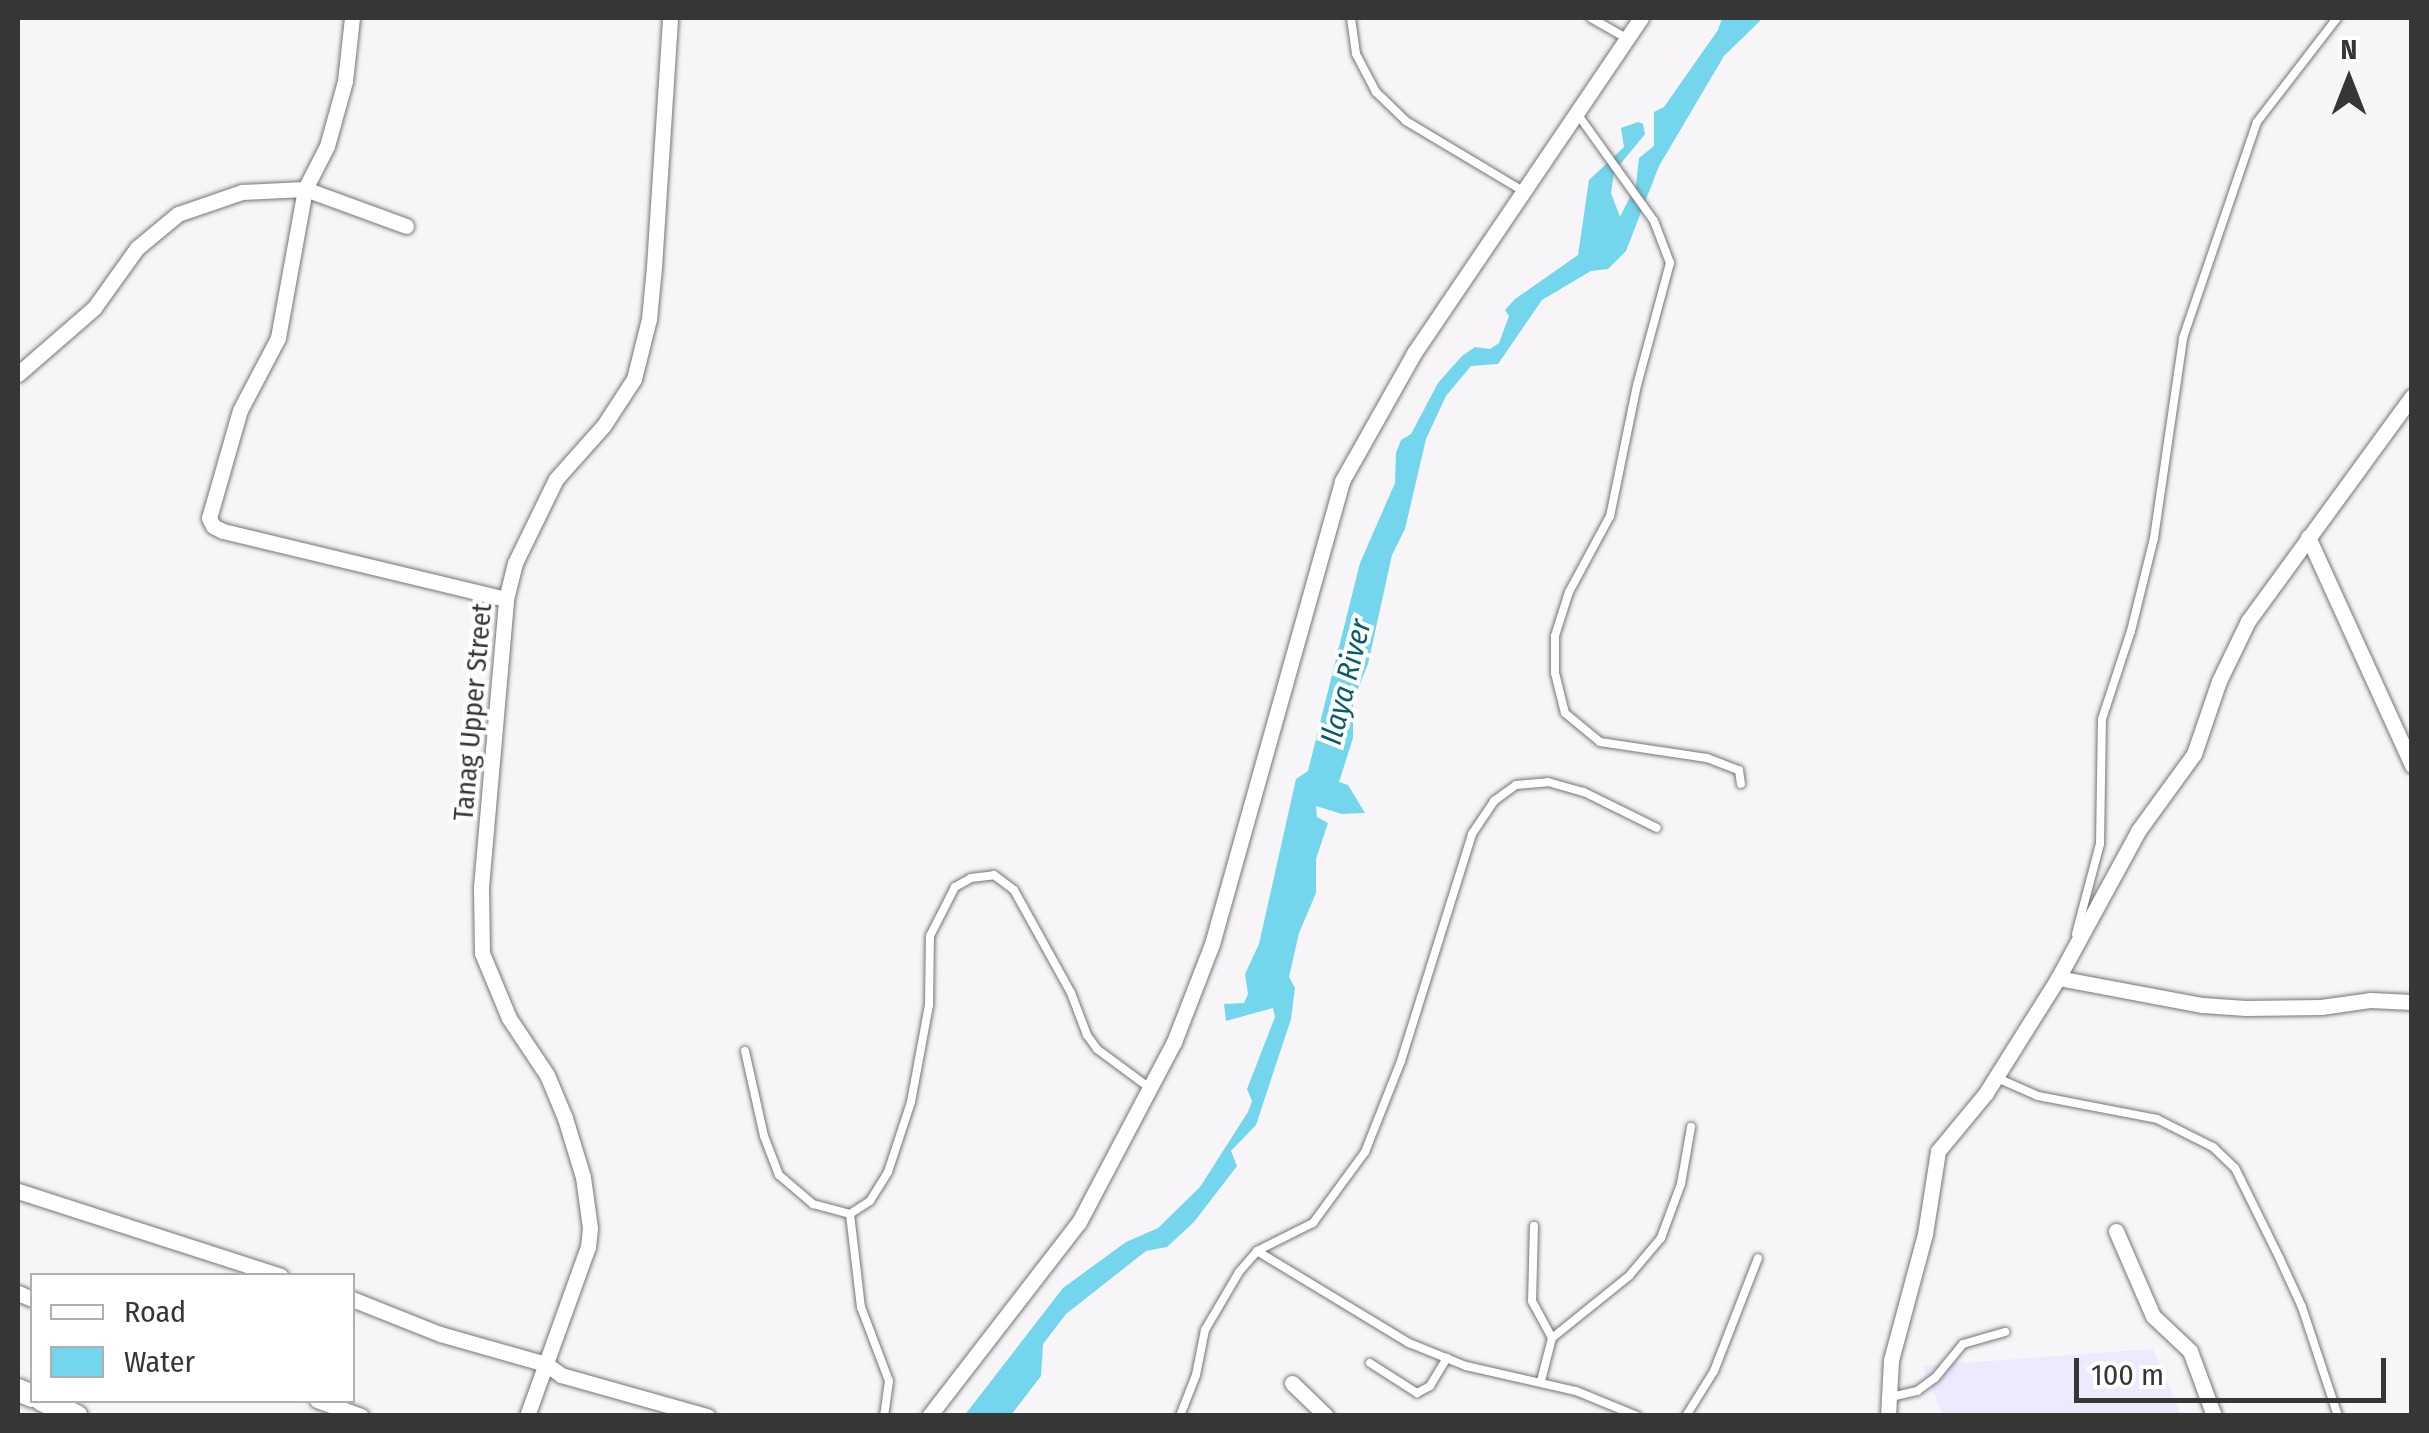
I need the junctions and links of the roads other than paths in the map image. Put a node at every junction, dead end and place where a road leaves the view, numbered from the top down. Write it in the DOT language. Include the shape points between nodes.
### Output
graph roads {
  1 [pos="352,18"];
  2 [pos="670,18"];
  3 [pos="1351,18"];
  4 [pos="1591,18"];
  5 [pos="1641,18"];
  6 [pos="2338,18"];
  7 [pos="1626,38"];
  8 [pos="1576,112"];
  9 [pos="306,189"];
  10 [pos="1523,191"];
  11 [pos="406,226"];
  12 [pos="18,374"];
  13 [pos="2412,396"];
  14 [pos="2308,537"];
  15 [pos="506,599"];
  16 [pos="2412,765"];
  17 [pos="1741,784"];
  18 [pos="1657,828"];
  19 [pos="2071,953"];
  20 [pos="2058,978"];
  21 [pos="2412,1002"];
  22 [pos="745,1051"];
  23 [pos="1994,1077"];
  24 [pos="1150,1089"];
  25 [pos="1691,1127"];
  26 [pos="18,1191"];
  27 [pos="850,1214"];
  28 [pos="1534,1226"];
  29 [pos="2116,1231"];
  30 [pos="1256,1251"];
  31 [pos="1758,1258"];
  32 [pos="272,1273"];
  33 [pos="355,1300"];
  34 [pos="2005,1332"];
  35 [pos="1552,1338"];
  36 [pos="1447,1358"];
  37 [pos="1370,1362"];
  38 [pos="546,1364"];
  39 [pos="1541,1381"];
  40 [pos="1292,1383"];
  41 [pos="1886,1398"];
  42 [pos="49,1403"];
  43 [pos="326,1403"];
  44 [pos="1320,1413"];
  45 [pos="77,1416"];
  46 [pos="361,1416"];
  47 [pos="527,1416"];
  48 [pos="707,1416"];
  49 [pos="884,1416"];
  50 [pos="929,1416"];
  51 [pos="1180,1416"];
  52 [pos="1637,1416"];
  53 [pos="1686,1416"];
  54 [pos="1888,1416"];
  55 [pos="2214,1416"];
  56 [pos="2338,1416"];
  1 -- 9 [label="street" via="345,81"];
  2 -- 15 [label="street, Tanag Upper Street" via="649,319 634,378 604,426 556,479 515,564"];
  3 -- 10 [label="lane" via="1356,54 1376,92 1406,121"];
  4 -- 7 [label="lane"];
  5 -- 7 [label="street"];
  6 -- 19 [label="lane" via="2257,122 2183,338 2154,538 2102,719 2100,844"];
  7 -- 8 [label="street"];
  8 -- 10 [label="street"];
  8 -- 17 [label="lane" via="1654,221 1670,263 1610,516 1569,592 1555,636 1558,686 1565,713 1600,742 1706,758 1739,770"];
  9 -- 11 [label="street"];
  9 -- 12 [label="street" via="242,192 178,214 137,248 94,308"];
  9 -- 15 [label="street" via="278,338 240,410 209,518 213,526"];
  10 -- 24 [label="street" via="1414,353 1342,481 1212,944"];
  13 -- 14 [label="street"];
  14 -- 16 [label="street"];
  14 -- 19 [label="street" via="2248,621 2194,754 2138,831"];
  15 -- 38 [label="street, Tanag Upper Street" via="481,887 482,954 565,1118 590,1228"];
  18 -- 30 [label="lane" via="1548,782 1516,786 1494,801 1472,834 1365,1152 1313,1223"];
  19 -- 20 [label="street"];
  20 -- 21 [label="street" via="2246,1008"];
  20 -- 23 [label="street"];
  22 -- 27 [label="lane" via="779,1174 812,1204"];
  23 -- 41 [label="street" via="1938,1151"];
  23 -- 56 [label="lane" via="2038,1096 2157,1119 2214,1146 2235,1168 2302,1307"];
  24 -- 27 [label="lane" via="1087,1035 1014,890 994,875 971,878 954,887 930,936 929,1004 911,1102 888,1172 870,1202"];
  24 -- 50 [label="street" via="1059,1252"];
  25 -- 35 [label="lane" via="1682,1184 1661,1238 1629,1276"];
  26 -- 32 [label="street"];
  27 -- 49 [label="lane" via="861,1307 889,1381"];
  28 -- 35 [label="lane" via="1532,1302"];
  29 -- 55 [label="street" via="2153,1316 2190,1351"];
  30 -- 36 [label="lane" via="1408,1342"];
  30 -- 51 [label="lane" via="1205,1330"];
  31 -- 53 [label="lane" via="1714,1372"];
  33 -- 38 [label="street" via="440,1334"];
  34 -- 41 [label="lane" via="1963,1344 1917,1391"];
  35 -- 39 [label="lane"];
  36 -- 37 [label="lane" via="1430,1386 1417,1393"];
  36 -- 39 [label="lane"];
  38 -- 47 [label="street, Tanag Upper Street"];
  38 -- 48 [label="street" via="561,1375"];
  39 -- 52 [label="lane"];
  40 -- 44 [label="street"];
  41 -- 54 [label="street"];
  42 -- 45 [label="main road"];
  43 -- 46 [label="street"];
}
